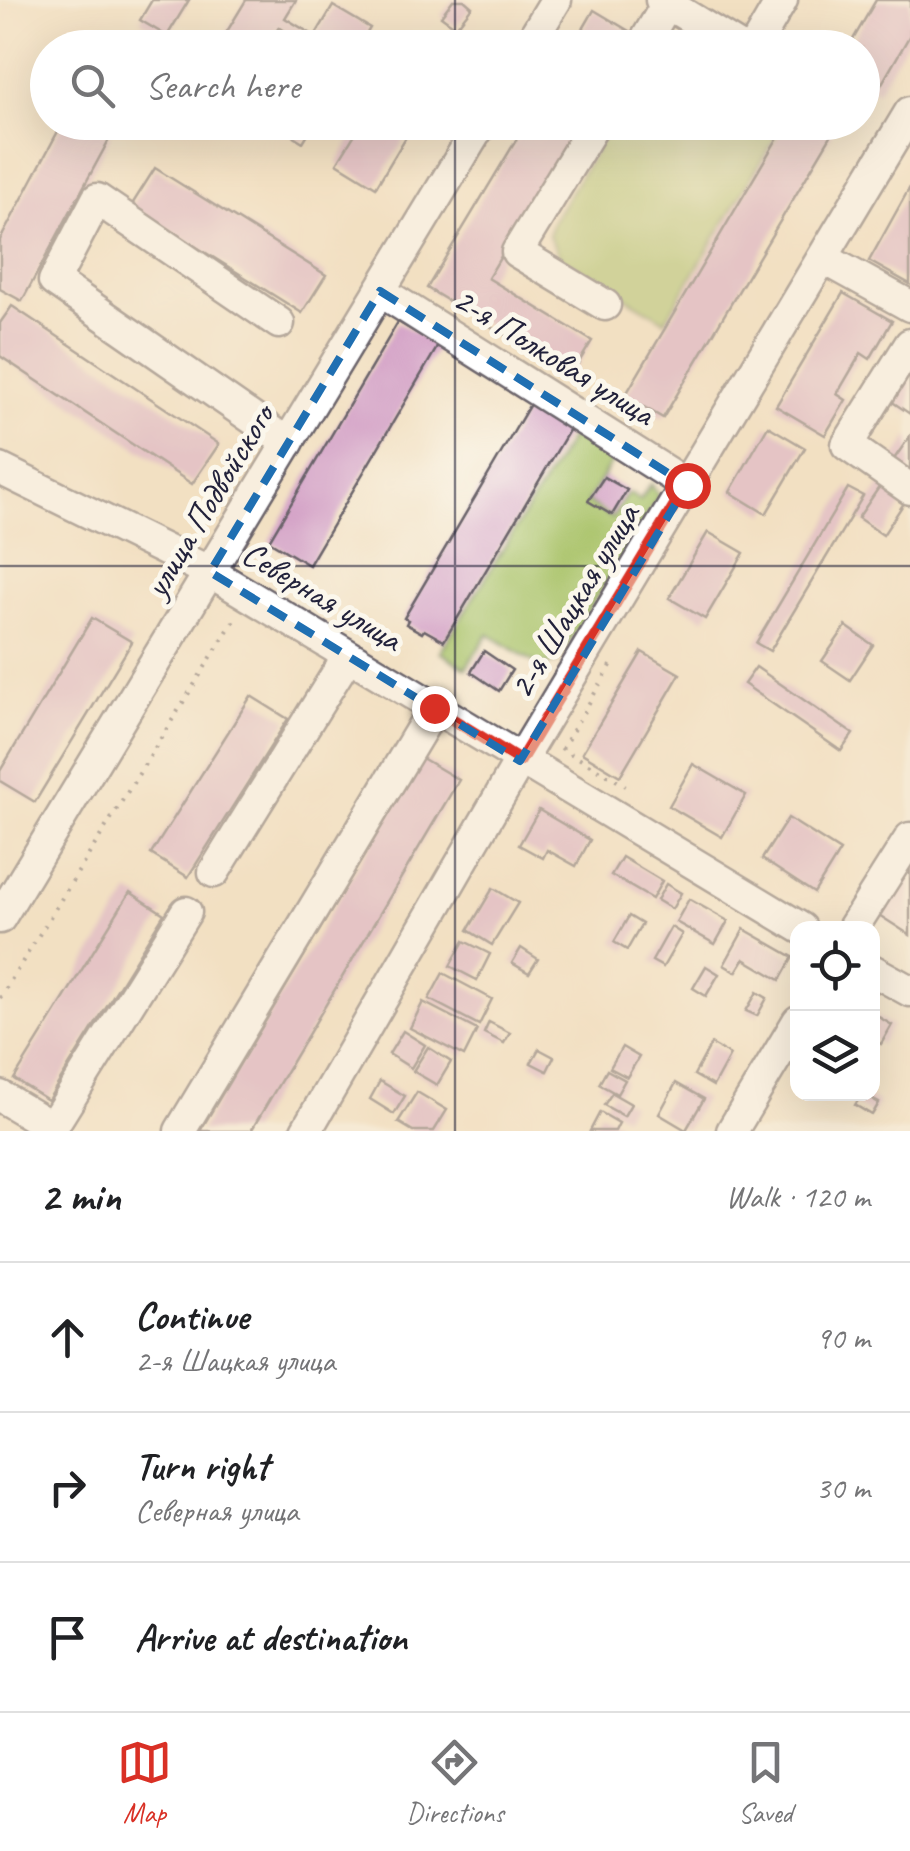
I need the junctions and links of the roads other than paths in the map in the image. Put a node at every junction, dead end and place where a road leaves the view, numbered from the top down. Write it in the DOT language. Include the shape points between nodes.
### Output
graph roads {
  1 [pos="556,0"];
  2 [pos="782,0"];
  3 [pos="664,2"];
  4 [pos="538,30"];
  5 [pos="650,30"];
  6 [pos="710,30"];
  7 [pos="764,30"];
  8 [pos="910,112"];
  9 [pos="471,140"];
  10 [pos="585,140"];
  11 [pos="823,258"];
  12 [pos="380,290"];
  13 [pos="605,305"];
  14 [pos="910,306"];
  15 [pos="279,323"];
  16 [pos="910,344"];
  17 [pos="288,443"];
  18 [pos="0,469"];
  19 [pos="687,485"];
  20 [pos="910,488"];
  21 [pos="210,572"];
  22 [pos="348,656"];
  23 [pos="434,708"];
  24 [pos="520,761"];
  25 [pos="910,838"];
  26 [pos="214,872"];
  27 [pos="186,912"];
  28 [pos="0,918"];
  29 [pos="790,921"];
  30 [pos="857,921"];
  31 [pos="790,1034"];
  32 [pos="0,1096"];
  33 [pos="50,1129"];
  34 [pos="180,1131"];
  35 [pos="306,1131"];
  36 [pos="732,1131"];
  1 -- 4 [label="street"];
  2 -- 7 [label="street"];
  3 -- 5 [label="street"];
  3 -- 6 [label="street"];
  8 -- 11 [label="street, 2-я Шацкая улица"];
  9 -- 12 [label="street, улица Подвойского"];
  10 -- 13 [label="street" via="518,252"];
  11 -- 14 [label="street"];
  11 -- 19 [label="street, 2-я Шацкая улица"];
  12 -- 17 [label="street, улица Подвойского"];
  12 -- 19 [label="street, 2-я Полковая улица"];
  15 -- 17 [label="street" via="97,199 54,281"];
  16 -- 20 [label="street" via="847,445"];
  17 -- 21 [label="street, улица Подвойского"];
  18 -- 21 [label="street, Северная улица"];
  19 -- 24 [label="street, 2-я Шацкая улица"];
  21 -- 22 [label="street, Северная улица"];
  21 -- 28 [label="street, улица Подвойского"];
  22 -- 23 [label="street, Северная улица"];
  22 -- 26 [label="street"];
  23 -- 24 [label="street, Северная улица"];
  23 -- 34 [label="street"];
  24 -- 29 [label="street, Северная улица"];
  24 -- 35 [label="street, 2-я Шацкая улица"];
  25 -- 30 [label="street"];
  27 -- 33 [label="street"];
  31 -- 36 [label="street"];
  32 -- 33 [label="street"];
}
